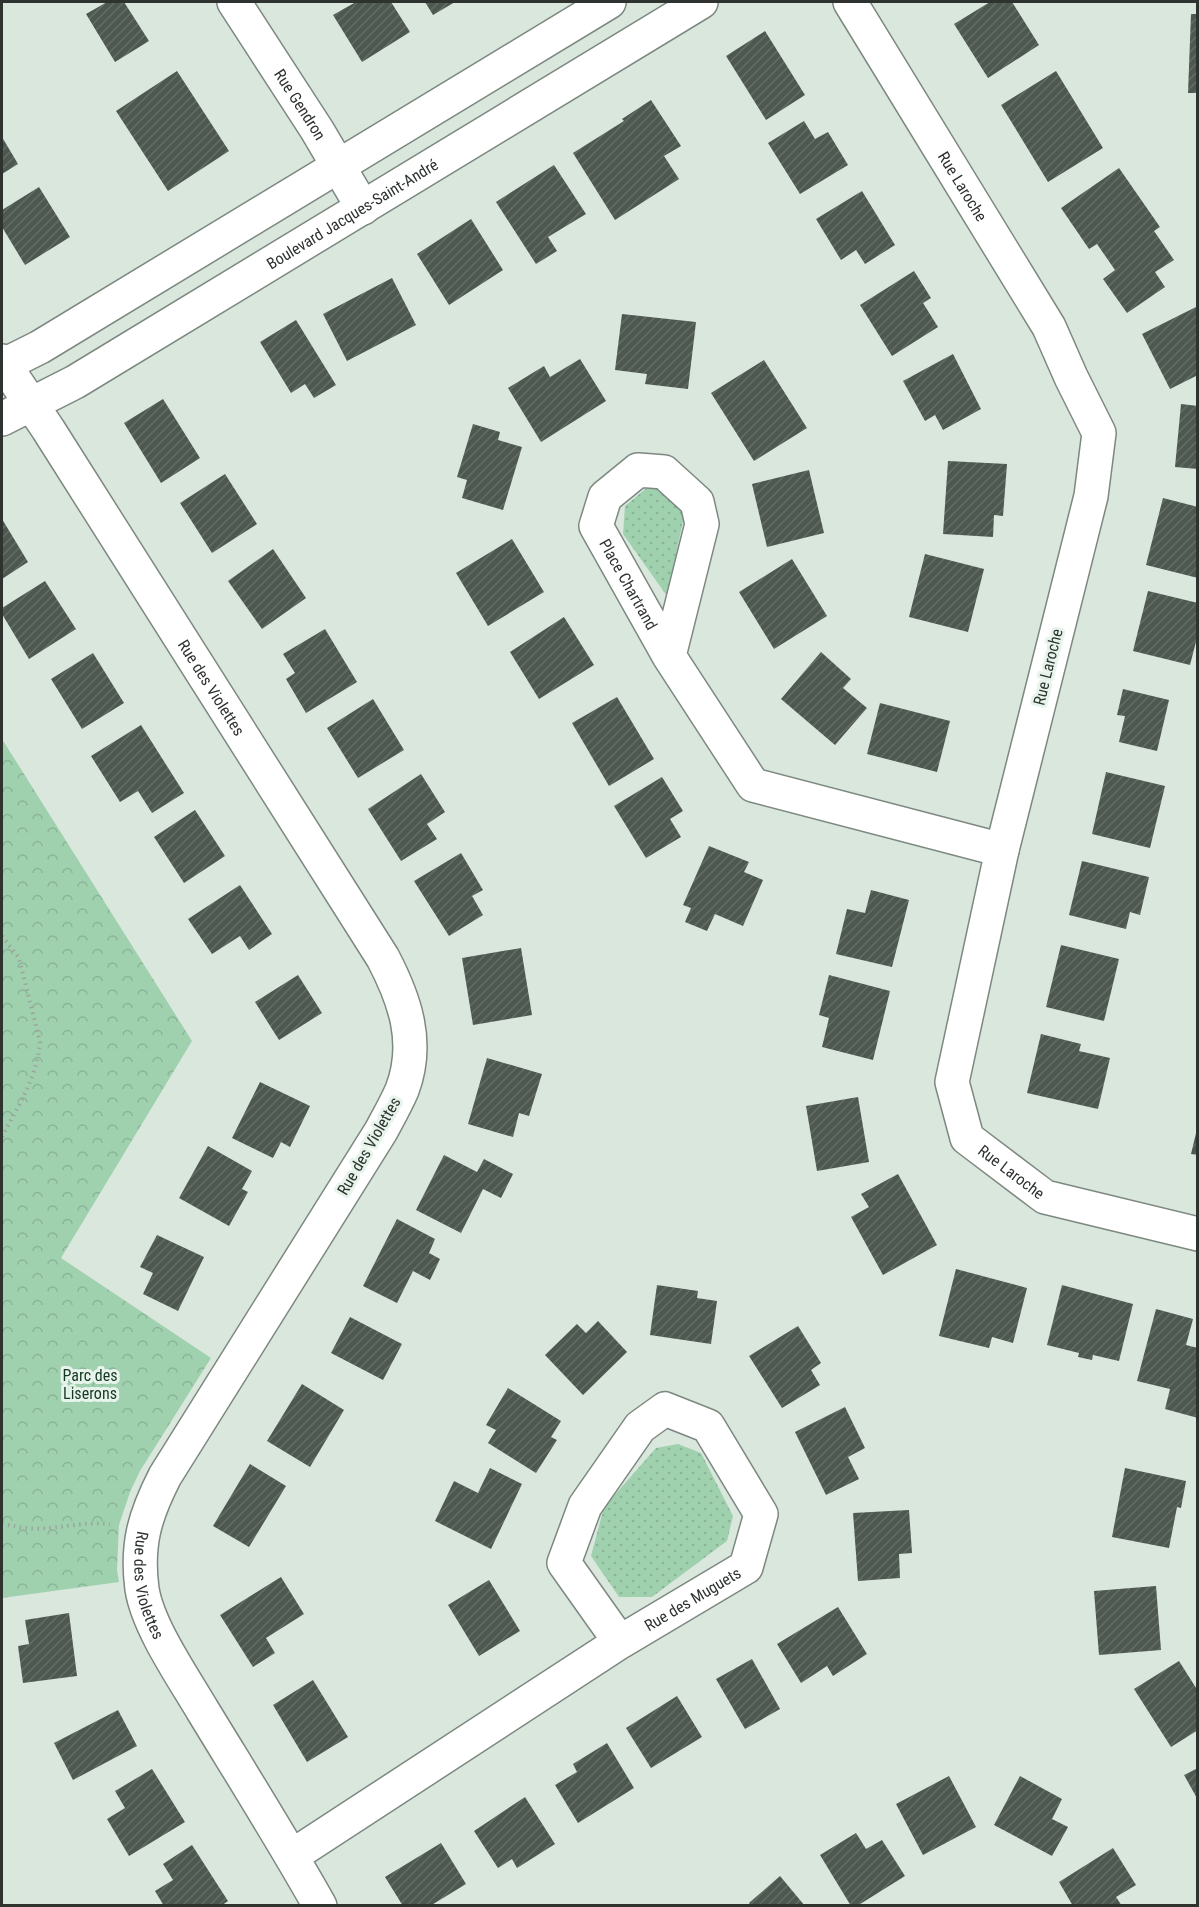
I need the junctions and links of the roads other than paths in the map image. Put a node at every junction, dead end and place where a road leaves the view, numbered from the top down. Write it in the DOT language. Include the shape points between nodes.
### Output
graph roads {
  1 [pos="234,2"];
  2 [pos="609,2"];
  3 [pos="701,2"];
  4 [pos="850,2"];
  5 [pos="339,167"];
  6 [pos="363,208"];
  7 [pos="2,364"];
  8 [pos="32,404"];
  9 [pos="2,419"];
  10 [pos="669,656"];
  11 [pos="1002,850"];
  12 [pos="1197,1234"];
  13 [pos="620,1642"];
  14 [pos="292,1856"];
  15 [pos="321,1905"];
  1 -- 5 [label="street, Rue Gendron"];
  2 -- 5 [label="street"];
  3 -- 6 [label="street, Boulevard Jacques-Saint-André"];
  4 -- 11 [label="street, Rue Laroche" via="1049,327 1099,433 1091,496"];
  5 -- 6 [label="street, Rue Gendron"];
  5 -- 7 [label="street" via="40,347"];
  6 -- 8 [label="street, Boulevard Jacques-Saint-André" via="84,377"];
  7 -- 8 [label="street, Rue des Violettes"];
  8 -- 9 [label="street, Boulevard Jacques-Saint-André"];
  8 -- 14 [label="street, Rue des Violettes" via="383,958 409,1025 407,1075 389,1116 165,1476 142,1536 142,1591 155,1627"];
  10 -- 10 [label="street, Place Chartrand" via="702,524 697,502 664,472 638,470 605,497 596,526"];
  10 -- 11 [label="street, Place Chartrand" via="753,785"];
  11 -- 12 [label="street, Rue Laroche" via="952,1082 967,1138 1045,1197"];
  13 -- 13 [label="street, Rue des Muguets" via="746,1568 761,1514 708,1426 665,1408 640,1427 585,1506 564,1563"];
  13 -- 14 [label="street, Rue des Muguets"];
  14 -- 15 [label="street, Rue des Violettes"];
}
